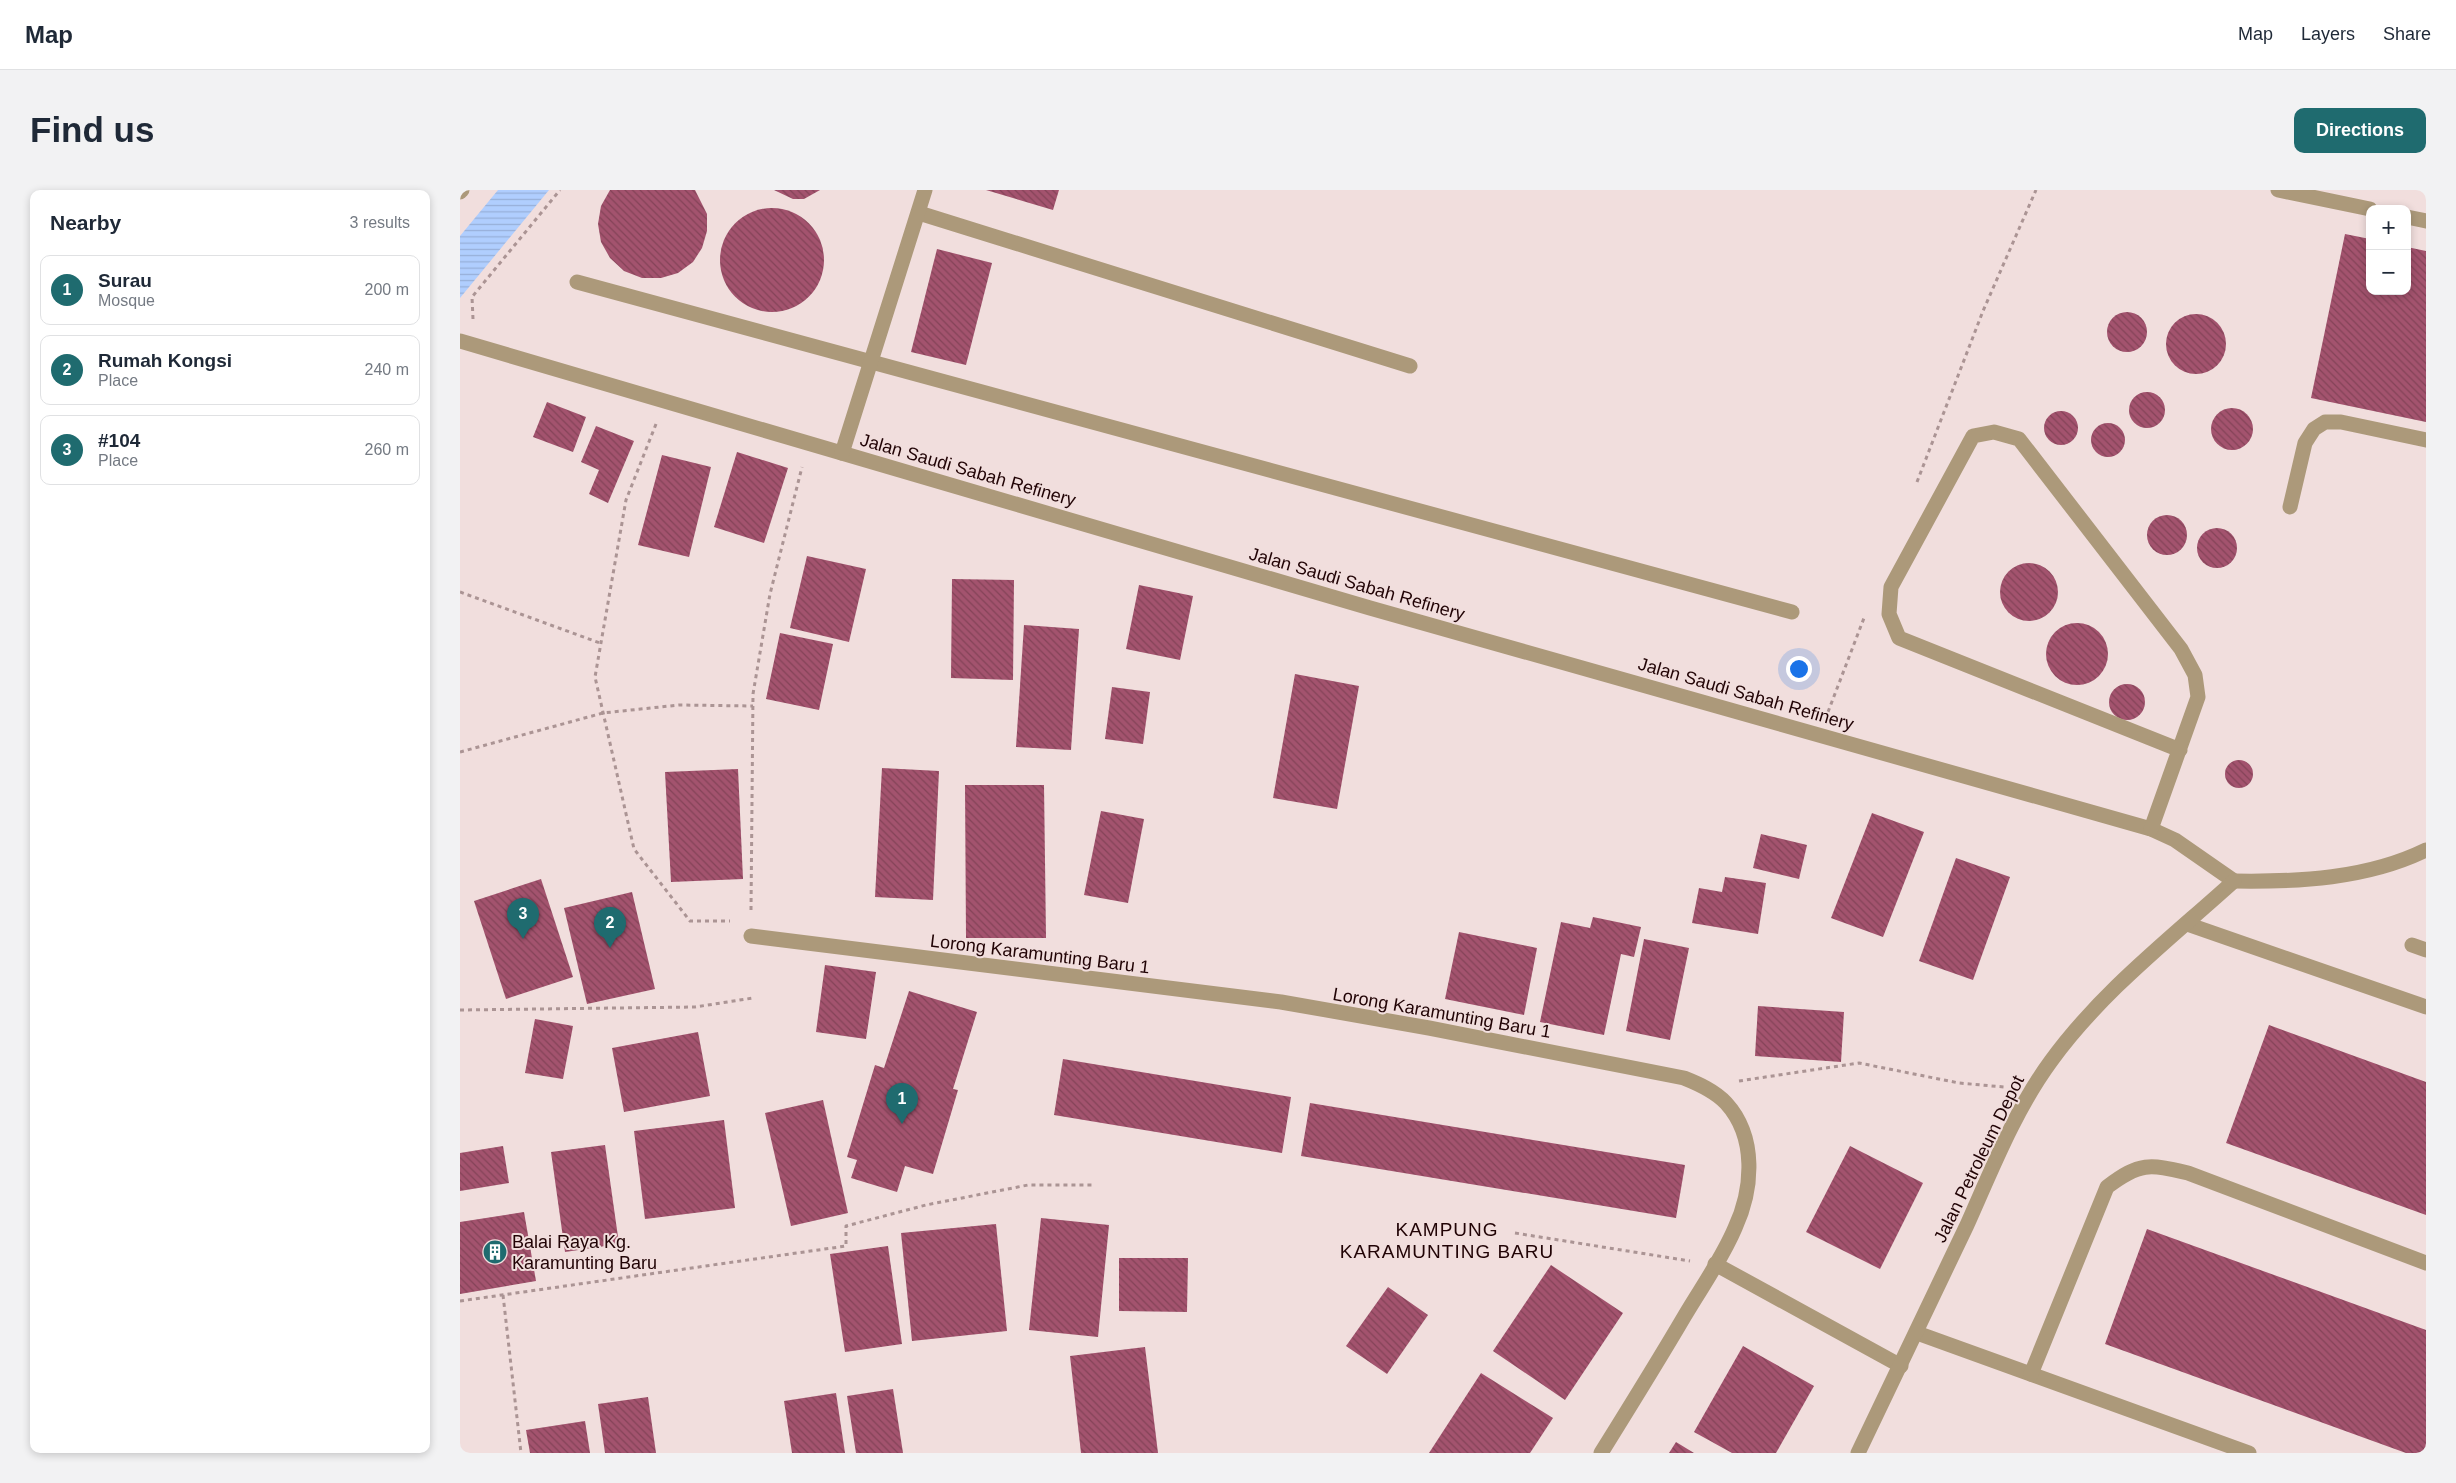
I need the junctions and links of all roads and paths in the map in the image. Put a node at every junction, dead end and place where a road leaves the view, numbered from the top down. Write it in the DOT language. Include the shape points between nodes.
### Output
graph roads {
  1 [pos="560,190"];
  2 [pos="925,190"];
  3 [pos="2036,190"];
  4 [pos="2278,190"];
  5 [pos="2308,193"];
  6 [pos="2366,208"];
  7 [pos="919,214"];
  8 [pos="2411,218"];
  9 [pos="2426,221"];
  10 [pos="577,282"];
  11 [pos="467,343"];
  12 [pos="871,360"];
  13 [pos="1410,366"];
  14 [pos="2426,440"];
  15 [pos="650,441"];
  16 [pos="808,442"];
  17 [pos="842,453"];
  18 [pos="1915,486"];
  19 [pos="2290,507"];
  20 [pos="460,592"];
  21 [pos="1792,612"];
  22 [pos="1865,615"];
  23 [pos="600,643"];
  24 [pos="753,706"];
  25 [pos="603,713"];
  26 [pos="1819,734"];
  27 [pos="2180,750"];
  28 [pos="460,752"];
  29 [pos="2151,829"];
  30 [pos="2426,850"];
  31 [pos="2234,881"];
  32 [pos="751,888"];
  33 [pos="733,921"];
  34 [pos="2187,924"];
  35 [pos="751,936"];
  36 [pos="752,998"];
  37 [pos="2426,1007"];
  38 [pos="460,1010"];
  39 [pos="1706,1087"];
  40 [pos="2033,1090"];
  41 [pos="1093,1185"];
  42 [pos="1515,1233"];
  43 [pos="2426,1263"];
  44 [pos="1715,1264"];
  45 [pos="503,1295"];
  46 [pos="460,1301"];
  47 [pos="1917,1333"];
  48 [pos="1901,1366"];
  49 [pos="2032,1374"];
  50 [pos="521,1453"];
  51 [pos="1601,1453"];
  52 [pos="1858,1453"];
  53 [pos="2249,1453"];
  1 -- 11 [label="path" via="472,297"];
  2 -- 7 [label="street"];
  3 -- 18 [label="path" via="1983,312"];
  4 -- 5 [label="street"];
  5 -- 6 [label="street"];
  7 -- 12 [label="street"];
  7 -- 13 [label="street"];
  8 -- 9 [label="street"];
  10 -- 12 [label="street"];
  11 -- 16 [label="street, Jalan Saudi Sabah Refinery"];
  12 -- 17 [label="street"];
  12 -- 21 [label="street"];
  14 -- 19 [label="street" via="2341,422 2325,422 2314,429 2305,443"];
  15 -- 23 [label="path" via="626,500"];
  16 -- 17 [label="street, Jalan Saudi Sabah Refinery"];
  16 -- 24 [label="path" via="770,594"];
  17 -- 26 [label="street, Jalan Saudi Sabah Refinery" via="1370,608"];
  20 -- 23 [label="path"];
  22 -- 26 [label="path"];
  23 -- 25 [label="path" via="595,676"];
  24 -- 25 [label="path" via="679,705"];
  24 -- 32 [label="path"];
  25 -- 28 [label="path"];
  25 -- 33 [label="path" via="634,849 690,921"];
  26 -- 29 [label="street, Jalan Saudi Sabah Refinery"];
  27 -- 27 [label="street" via="2198,698 2195,675 2181,649 2019,439 1994,432 1973,436 1891,587 1889,614 1899,638"];
  27 -- 29 [label="street"];
  29 -- 31 [label="street, Jalan Saudi Sabah Refinery" via="2175,840"];
  30 -- 31 [label="street" via="2364,870 2298,882"];
  31 -- 34 [label="street, Jalan Petroleum Depot"];
  34 -- 37 [label="street"];
  34 -- 40 [label="street, Jalan Petroleum Depot" via="2094,1010 2052,1060"];
  35 -- 39 [label="street, Lorong Karamunting Baru 1" via="1281,1002 1684,1078"];
  36 -- 38 [label="path" via="695,1007"];
  39 -- 40 [label="path" via="1859,1063 1959,1082"];
  39 -- 44 [label="street, Lorong Karamunting Baru 1" via="1726,1102 1738,1119 1747,1141 1750,1161 1748,1186 1736,1228"];
  40 -- 47 [label="street, Jalan Petroleum Depot" via="2004,1142"];
  41 -- 45 [label="path" via="1028,1184 926,1205 846,1226 846,1246"];
  42 -- 44 [label="path"];
  43 -- 49 [label="street" via="2188,1173 2157,1166 2129,1171 2107,1187"];
  44 -- 48 [label="street"];
  44 -- 51 [label="street, Lorong Karamunting Baru 1"];
  45 -- 46 [label="path"];
  45 -- 50 [label="path"];
  47 -- 48 [label="street, Jalan Petroleum Depot"];
  47 -- 49 [label="street"];
  48 -- 52 [label="street, Jalan Petroleum Depot"];
  49 -- 53 [label="street"];
}
